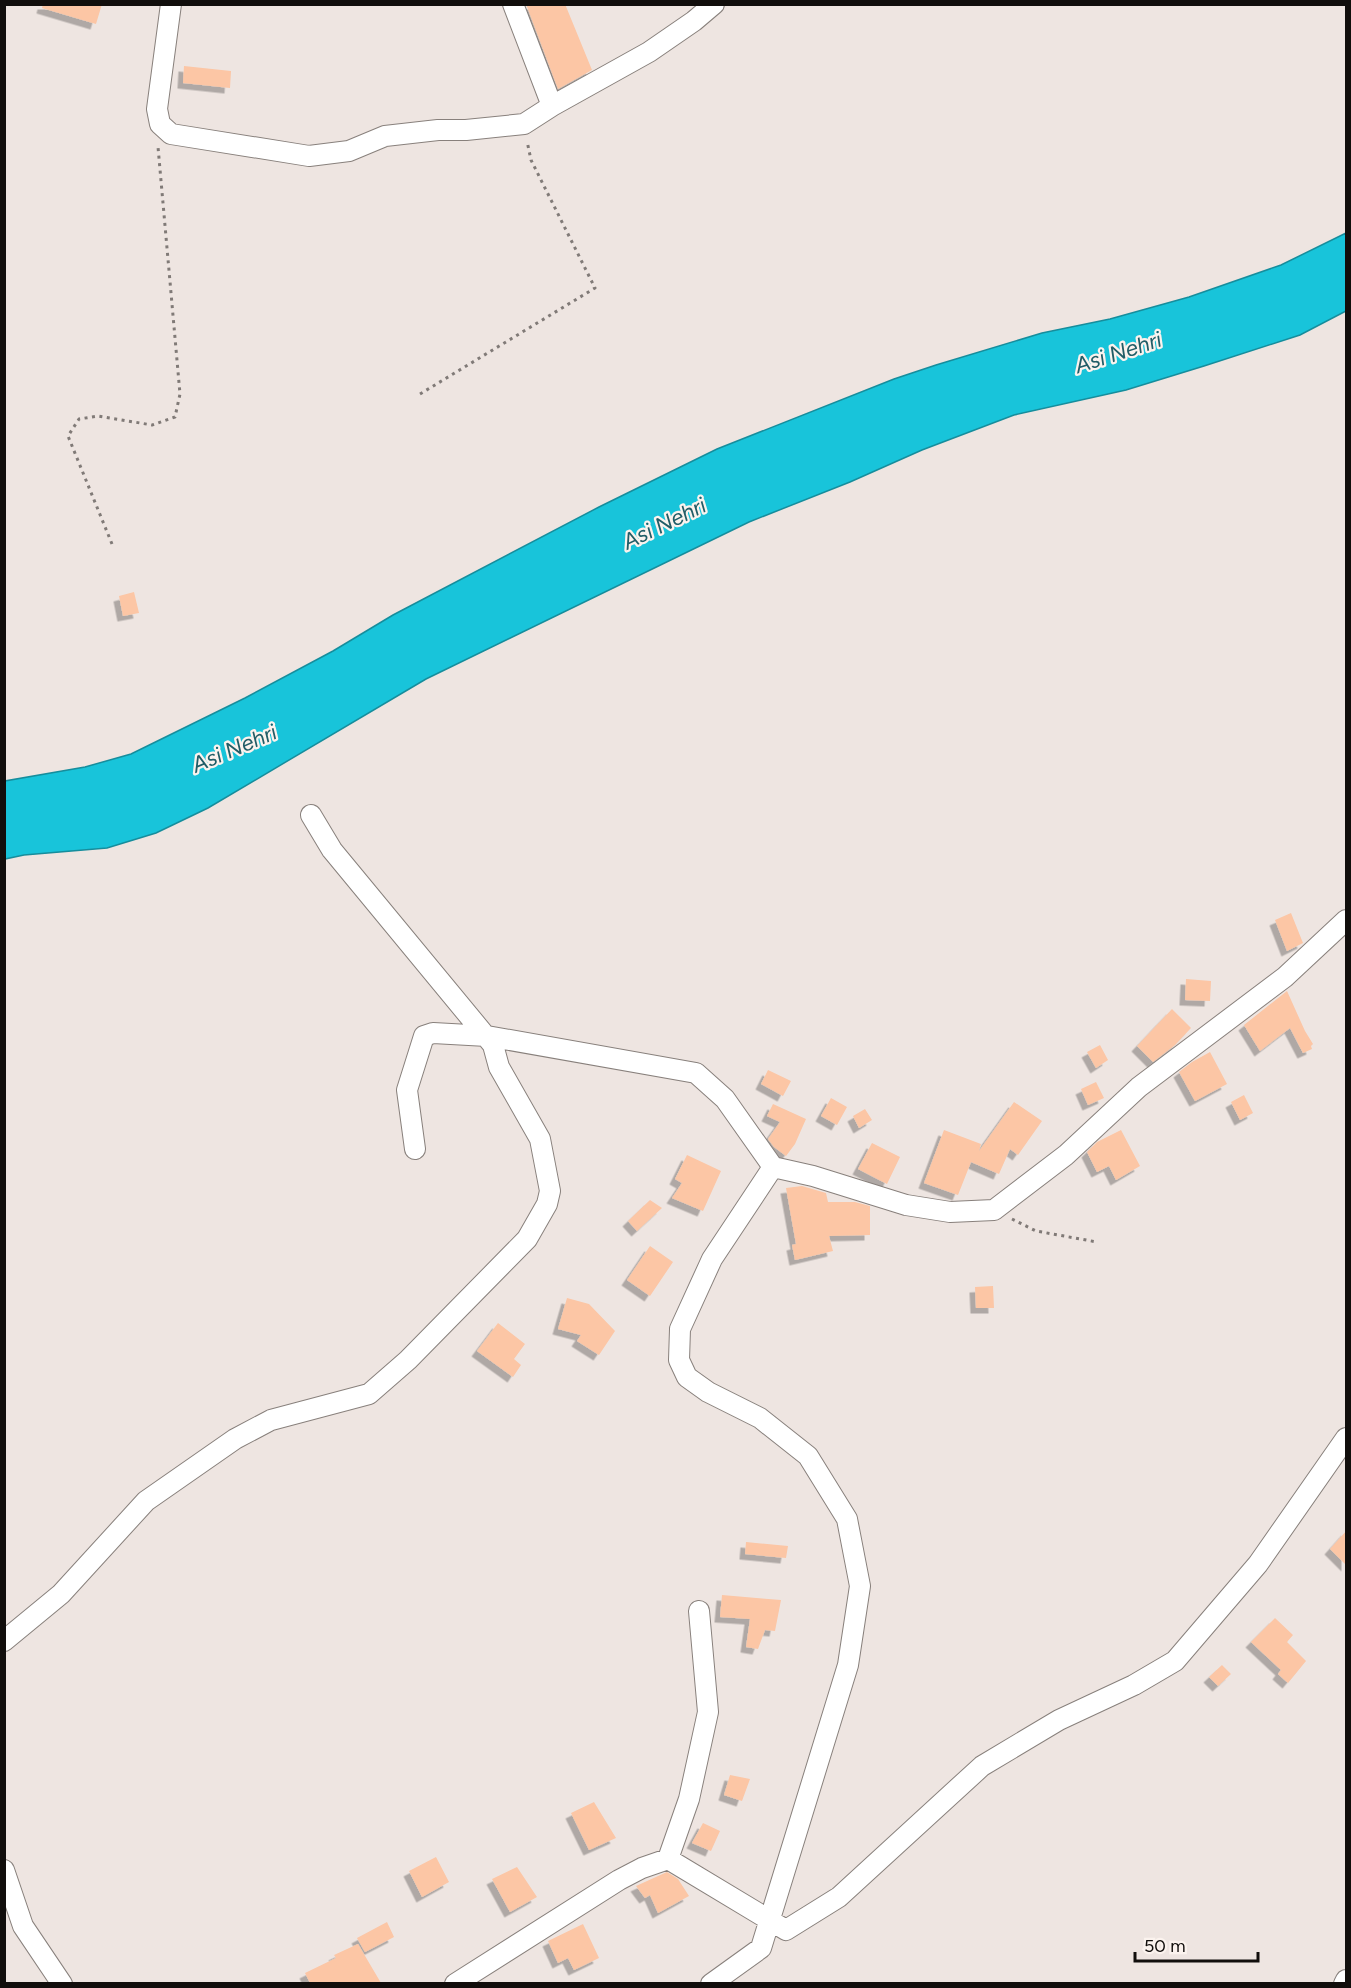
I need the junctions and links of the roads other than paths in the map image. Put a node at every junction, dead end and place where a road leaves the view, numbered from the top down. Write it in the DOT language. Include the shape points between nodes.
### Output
graph roads {
  1 [pos="171,4"];
  2 [pos="513,4"];
  3 [pos="714,4"];
  4 [pos="552,106"];
  5 [pos="311,815"];
  6 [pos="1347,920"];
  7 [pos="487,1036"];
  8 [pos="415,1149"];
  9 [pos="773,1167"];
  10 [pos="1347,1438"];
  11 [pos="699,1611"];
  12 [pos="4,1641"];
  13 [pos="668,1859"];
  14 [pos="4,1870"];
  15 [pos="769,1921"];
  16 [pos="1347,1980"];
  17 [pos="62,1983"];
  18 [pos="456,1983"];
  19 [pos="711,1983"];
  20 [pos="1344,1983"];
  1 -- 4 [label="street" via="158,118 171,134 309,156 350,151 385,136 524,124"];
  2 -- 4 [label="street"];
  3 -- 4 [label="street" via="649,52"];
  5 -- 7 [label="street" via="332,850"];
  6 -- 9 [label="street" via="1285,977 1138,1087 1066,1155 994,1210 950,1212 906,1204"];
  7 -- 8 [label="street" via="424,1036 407,1090"];
  7 -- 9 [label="street" via="696,1073 725,1099"];
  7 -- 12 [label="street" via="499,1067 540,1139 550,1191 527,1239 408,1360 369,1394 271,1420 235,1439 146,1501 61,1594"];
  9 -- 15 [label="street" via="712,1259 680,1329 679,1349 687,1377 760,1418 808,1456 847,1519 860,1586 848,1665"];
  10 -- 15 [label="street" via="1258,1564 1175,1661 1059,1720 982,1766 839,1897 786,1930"];
  11 -- 13 [label="street" via="708,1712 689,1800"];
  13 -- 15 [label="street"];
  13 -- 18 [label="street" via="619,1880"];
  14 -- 17 [label="street" via="23,1926"];
  15 -- 19 [label="street" via="761,1948"];
  16 -- 20 [label="street"];
}
